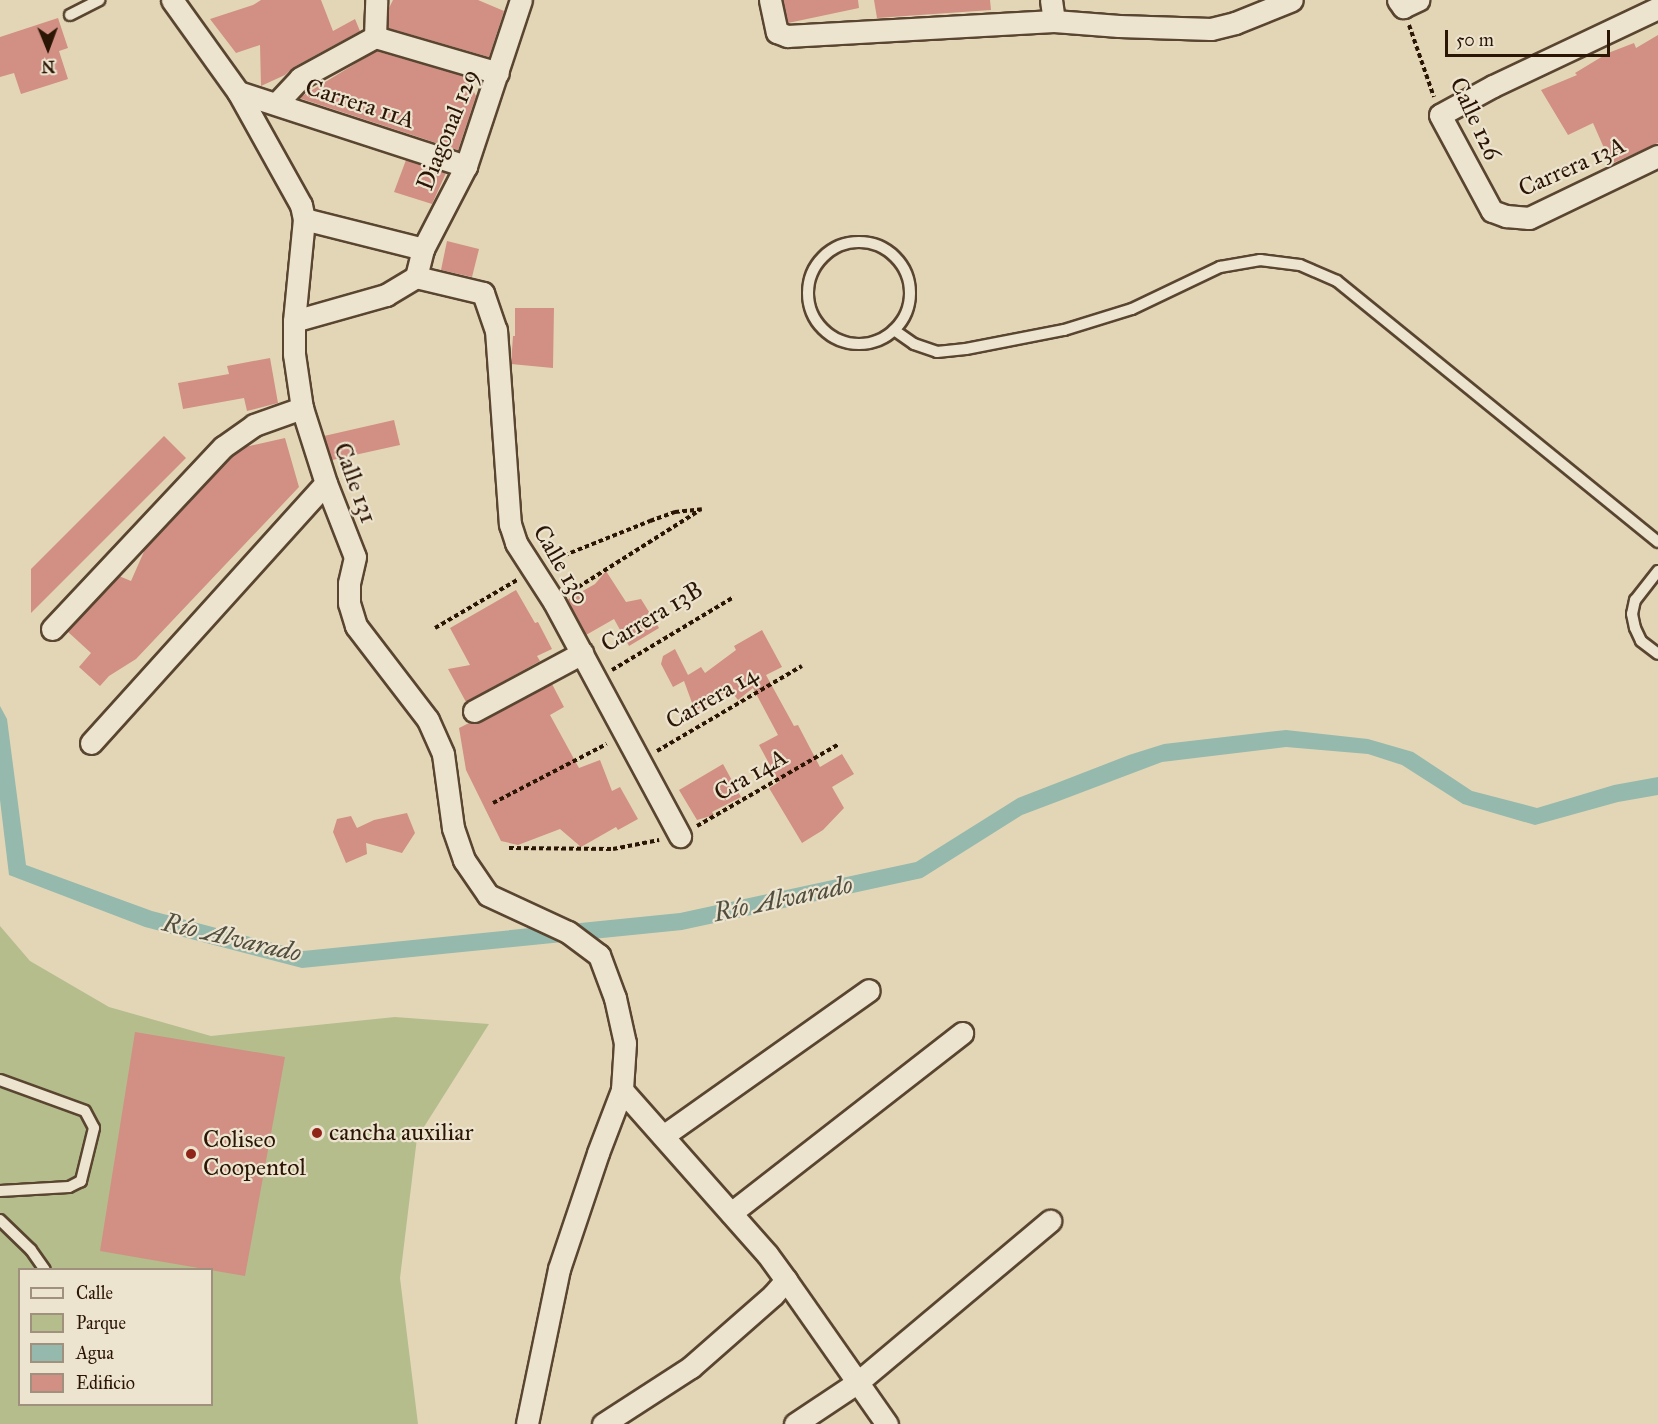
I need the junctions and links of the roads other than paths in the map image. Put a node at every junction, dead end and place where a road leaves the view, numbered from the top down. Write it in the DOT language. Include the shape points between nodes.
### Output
graph roads {
  1 [pos="99,0"];
  2 [pos="172,0"];
  3 [pos="376,0"];
  4 [pos="521,0"];
  5 [pos="770,0"];
  6 [pos="1292,0"];
  7 [pos="1658,8"];
  8 [pos="1053,10"];
  9 [pos="70,15"];
  10 [pos="375,36"];
  11 [pos="498,73"];
  12 [pos="238,92"];
  13 [pos="277,104"];
  14 [pos="1658,156"];
  15 [pos="466,166"];
  16 [pos="1506,216"];
  17 [pos="304,219"];
  18 [pos="423,249"];
  19 [pos="416,277"];
  20 [pos="294,321"];
  21 [pos="894,330"];
  22 [pos="302,408"];
  23 [pos="326,483"];
  24 [pos="1658,542"];
  25 [pos="1658,571"];
  26 [pos="52,629"];
  27 [pos="582,653"];
  28 [pos="1658,654"];
  29 [pos="474,711"];
  30 [pos="91,743"];
  31 [pos="680,836"];
  32 [pos="869,990"];
  33 [pos="962,1033"];
  34 [pos="0,1080"];
  35 [pos="622,1090"];
  36 [pos="663,1136"];
  37 [pos="0,1191"];
  38 [pos="732,1213"];
  39 [pos="0,1220"];
  40 [pos="1050,1221"];
  41 [pos="44,1268"];
  42 [pos="786,1280"];
  43 [pos="858,1382"];
  44 [pos="527,1424"];
  45 [pos="603,1424"];
  46 [pos="795,1424"];
  47 [pos="887,1424"];
  1 -- 9 [label="lane"];
  2 -- 12 [label="street, Calle 131"];
  3 -- 10 [label="street"];
  4 -- 11 [label="street, Diagonal 129"];
  5 -- 8 [label="street" via="773,23 780,35 787,36"];
  6 -- 8 [label="street" via="1211,29 1119,26"];
  7 -- 16 [label="street, Calle 126" via="1440,115 1492,211"];
  10 -- 11 [label="street"];
  10 -- 13 [label="street" via="300,78"];
  11 -- 15 [label="street, Diagonal 129"];
  12 -- 13 [label="street, Carrera 11A"];
  12 -- 17 [label="street, Calle 131" via="302,205"];
  13 -- 15 [label="street, Carrera 11A"];
  14 -- 16 [label="street, Carrera 13A" via="1529,218"];
  15 -- 18 [label="street, Diagonal 129"];
  17 -- 18 [label="street"];
  17 -- 20 [label="street, Calle 131"];
  18 -- 19 [label="street, Diagonal 129"];
  19 -- 20 [label="street" via="386,295"];
  19 -- 27 [label="street, Calle 130" via="483,293 496,330 510,524 516,543"];
  20 -- 22 [label="street, Calle 131" via="294,354"];
  21 -- 21 [label="lane" via="903,320 910,295 907,275 897,258 880,247 861,242 835,248 824,256 816,266 808,291 814,317 822,327 857,344 883,338"];
  21 -- 24 [label="lane" via="914,344 937,352 966,349 1064,330 1132,309 1220,267 1260,260 1300,265 1337,281"];
  22 -- 23 [label="street, Calle 131"];
  22 -- 26 [label="street" via="254,425 223,447"];
  23 -- 30 [label="street"];
  23 -- 35 [label="street, Calle 131" via="355,557 349,603 356,626 428,720 443,754 453,828 464,860 488,895 568,932 599,955 615,998 625,1043"];
  25 -- 28 [label="lane" via="1635,600 1632,614 1641,641"];
  27 -- 29 [label="street, Carrera 13B"];
  27 -- 31 [label="street, Calle 130"];
  32 -- 36 [label="street"];
  33 -- 38 [label="street"];
  34 -- 37 [label="lane" via="85,1111 94,1128 81,1181 69,1187"];
  35 -- 36 [label="street"];
  35 -- 44 [label="street, Calle 131" via="559,1269"];
  36 -- 38 [label="street"];
  38 -- 42 [label="street"];
  39 -- 41 [label="lane"];
  40 -- 43 [label="street"];
  42 -- 43 [label="street"];
  42 -- 45 [label="street" via="691,1367"];
  43 -- 46 [label="street"];
  43 -- 47 [label="street"];
}
